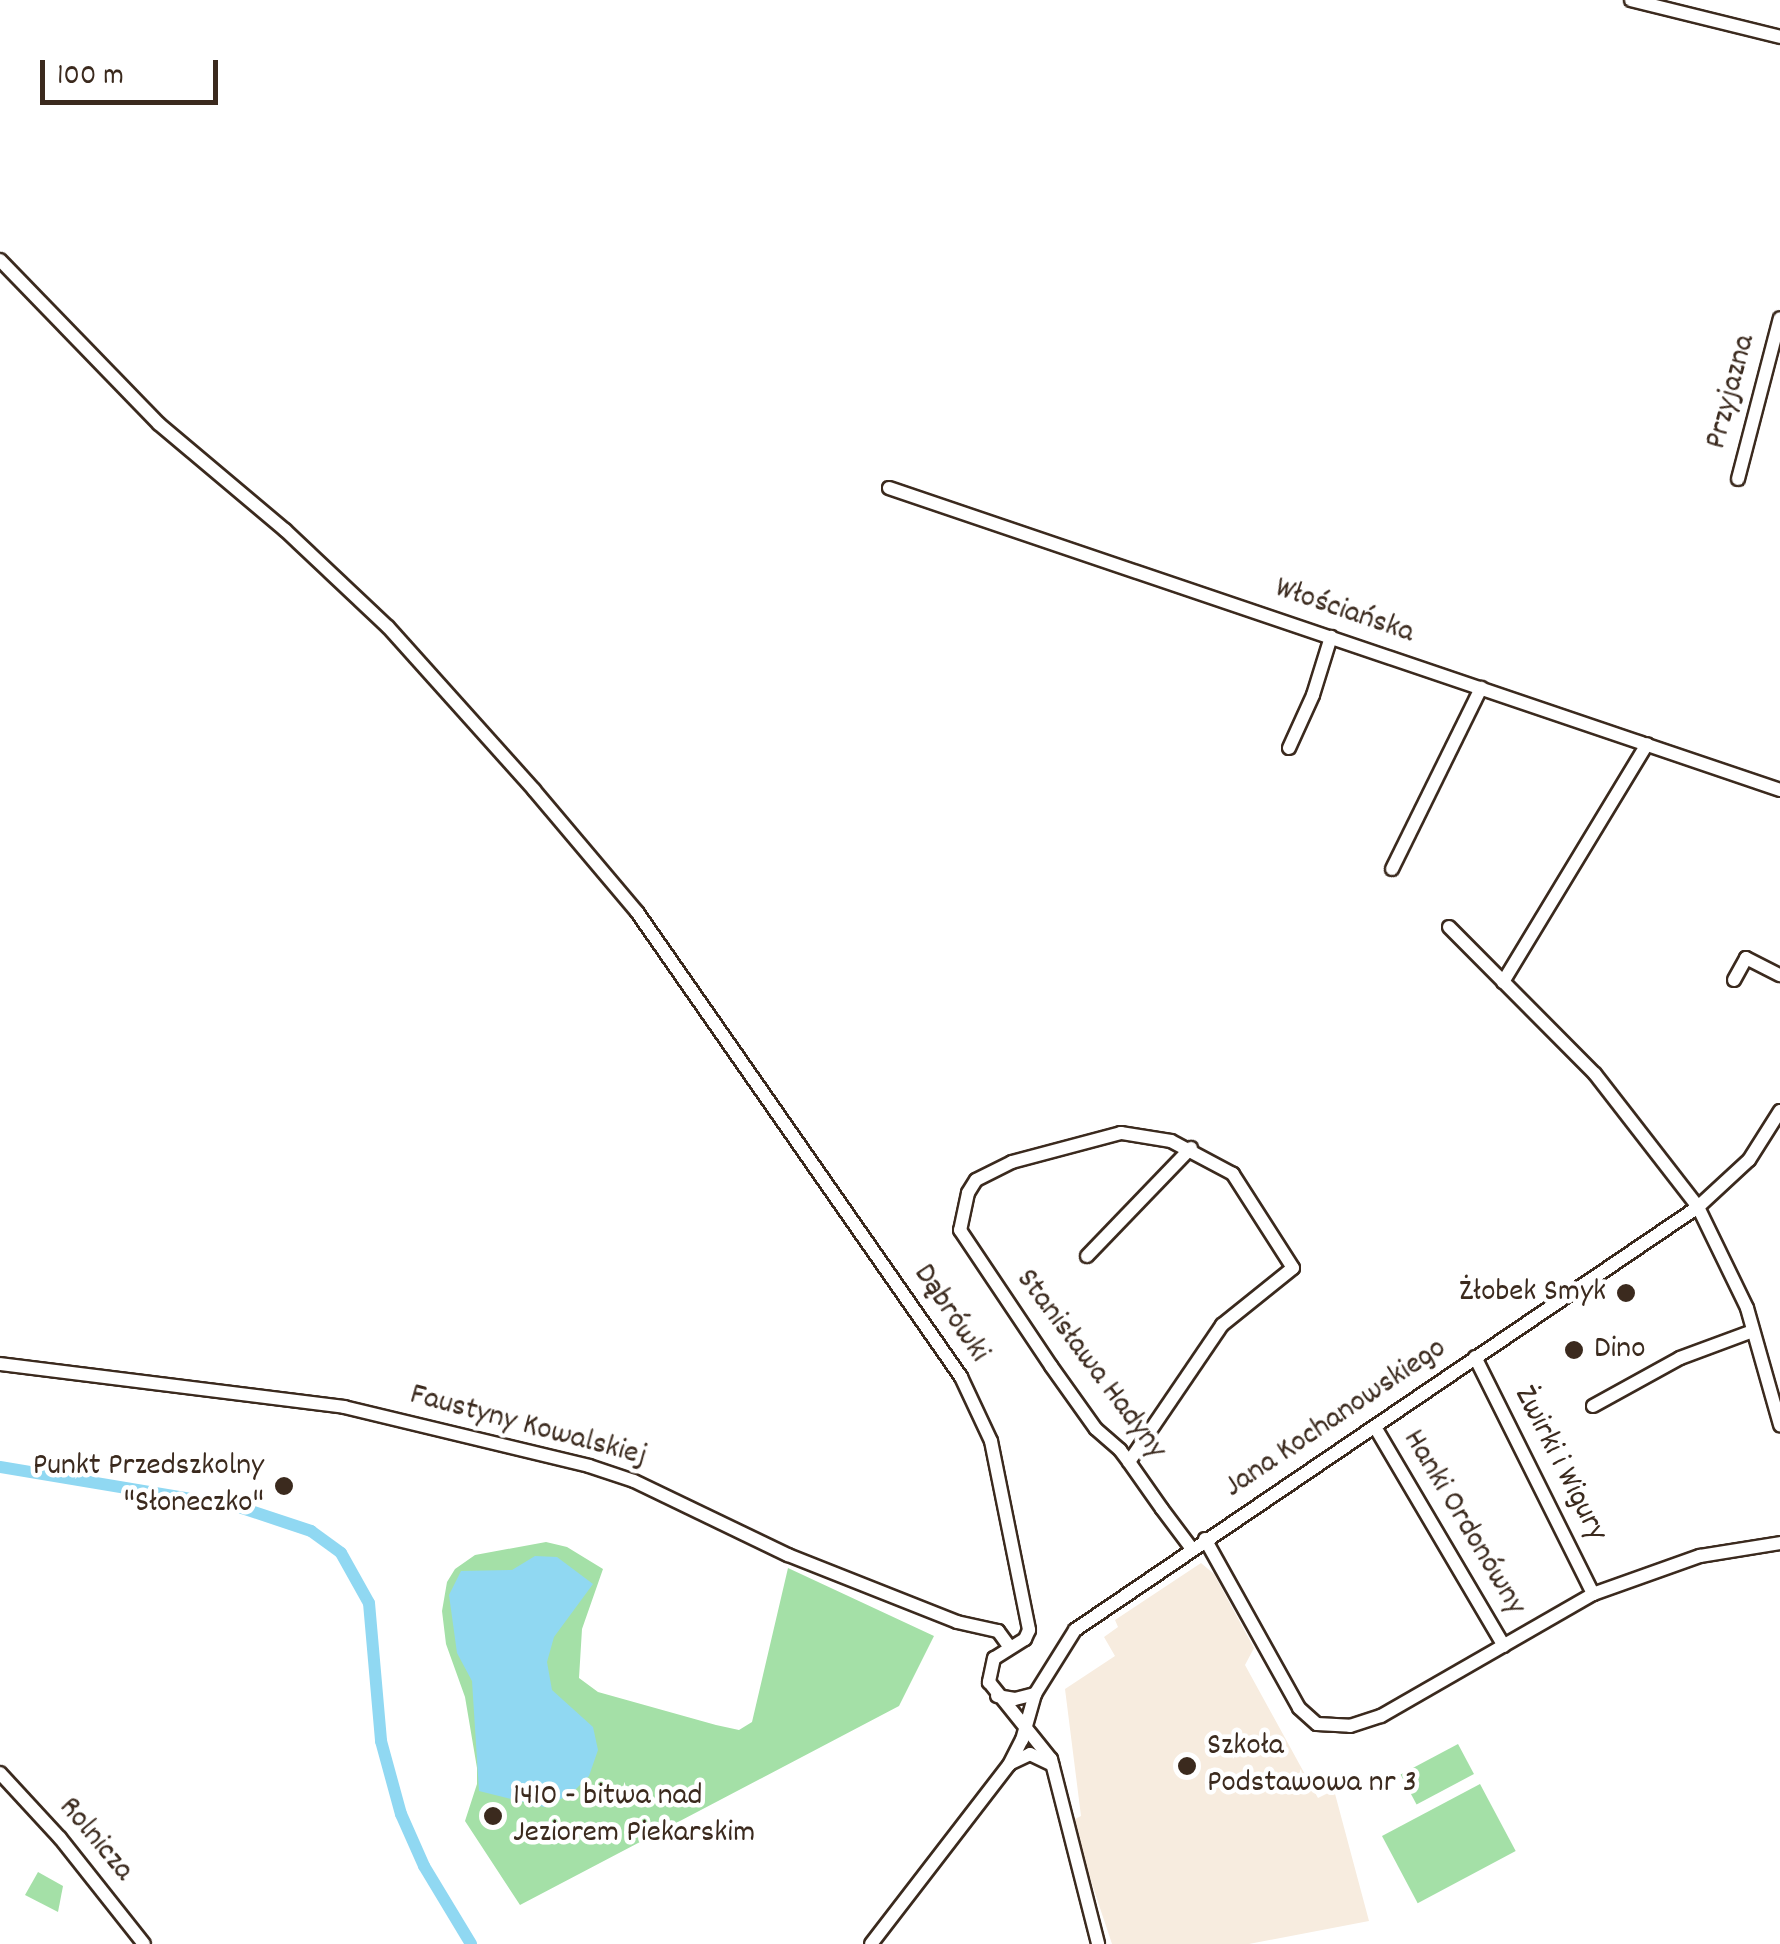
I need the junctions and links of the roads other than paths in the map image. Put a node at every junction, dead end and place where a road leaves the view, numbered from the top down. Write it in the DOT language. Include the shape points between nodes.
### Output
graph roads {
  1 [pos="1631,0"];
  2 [pos="1682,6"];
  3 [pos="1780,37"];
  4 [pos="0,260"];
  5 [pos="1780,318"];
  6 [pos="1738,479"];
  7 [pos="889,488"];
  8 [pos="1331,637"];
  9 [pos="1482,688"];
  10 [pos="1648,744"];
  11 [pos="1289,748"];
  12 [pos="1778,787"];
  13 [pos="1392,869"];
  14 [pos="1449,927"];
  15 [pos="1780,975"];
  16 [pos="1734,980"];
  17 [pos="1503,982"];
  18 [pos="1780,1111"];
  19 [pos="1191,1148"];
  20 [pos="1698,1206"];
  21 [pos="1088,1256"];
  22 [pos="1753,1331"];
  23 [pos="1475,1358"];
  24 [pos="0,1364"];
  25 [pos="1592,1406"];
  26 [pos="1780,1425"];
  27 [pos="1375,1428"];
  28 [pos="1129,1462"];
  29 [pos="1206,1539"];
  30 [pos="1780,1543"];
  31 [pos="1192,1549"];
  32 [pos="1593,1594"];
  33 [pos="1009,1646"];
  34 [pos="1504,1646"];
  35 [pos="1036,1694"];
  36 [pos="997,1696"];
  37 [pos="1025,1728"];
  38 [pos="1009,1764"];
  39 [pos="1054,1765"];
  40 [pos="0,1773"];
  41 [pos="144,1944"];
  42 [pos="871,1944"];
  43 [pos="1098,1944"];
  1 -- 2 [label="street"];
  2 -- 3 [label="street"];
  4 -- 33 [label="street, Dąbrówki" via="159,424 388,627 637,912 962,1377 991,1441 1028,1625 1025,1639"];
  5 -- 6 [label="street, Przyjazna"];
  7 -- 8 [label="street, Włościańska"];
  8 -- 9 [label="street, Włościańska"];
  8 -- 11 [label="street"];
  9 -- 10 [label="street, Włościańska"];
  9 -- 13 [label="street"];
  10 -- 12 [label="street, Włościańska"];
  10 -- 17 [label="street"];
  14 -- 17 [label="street"];
  15 -- 16 [label="street" via="1746,958"];
  17 -- 20 [label="street" via="1596,1074"];
  18 -- 20 [label="street, Jana Kochanowskiego" via="1750,1160"];
  19 -- 21 [label="street"];
  19 -- 28 [label="street" via="1234,1174 1294,1268 1222,1326"];
  19 -- 28 [label="street, Stanisława Hadyny" via="1121,1133 1090,1138 993,1170 976,1180 963,1208 960,1230 1005,1300 1096,1428"];
  20 -- 22 [label="street"];
  20 -- 23 [label="street, Jana Kochanowskiego"];
  22 -- 25 [label="street" via="1680,1358"];
  22 -- 26 [label="street"];
  23 -- 27 [label="street, Jana Kochanowskiego"];
  23 -- 32 [label="street, Żwirki i Wigury"];
  24 -- 33 [label="street, Faustyny Kowalskiej" via="344,1407 589,1466 634,1480 788,1556 957,1622 998,1631"];
  27 -- 29 [label="street, Jana Kochanowskiego"];
  27 -- 34 [label="street, Hanki Ordonówny"];
  28 -- 31 [label="street, Stanisława Hadyny"];
  29 -- 31 [label="street, Jana Kochanowskiego"];
  29 -- 34 [label="street" via="1299,1708 1317,1724 1350,1726 1380,1716"];
  30 -- 32 [label="street" via="1700,1556"];
  31 -- 35 [label="street, Jana Kochanowskiego" via="1066,1640"];
  32 -- 34 [label="street"];
  33 -- 36 [label="street" via="989,1668"];
  35 -- 36 [label="street"];
  35 -- 37 [label="street, Jana Kochanowskiego"];
  36 -- 37 [label="street"];
  37 -- 38 [label="street, Jana Kochanowskiego"];
  37 -- 39 [label="street"];
  38 -- 39 [label="street" via="1030,1754"];
  38 -- 42 [label="street, Jana Kochanowskiego"];
  39 -- 43 [label="street"];
  40 -- 41 [label="street, Rolnicza"];
}
